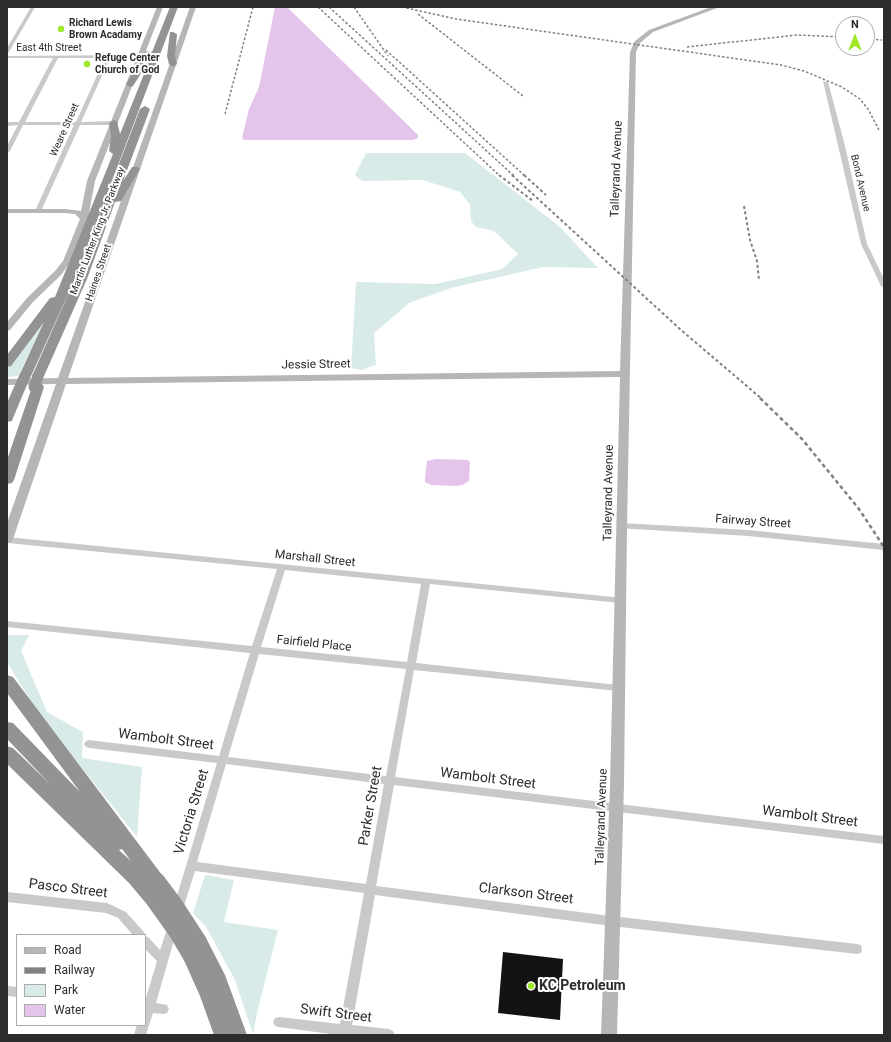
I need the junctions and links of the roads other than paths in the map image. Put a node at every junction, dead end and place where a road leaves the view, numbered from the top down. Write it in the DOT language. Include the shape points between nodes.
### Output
graph roads {
  1 [pos="33,7"];
  2 [pos="160,7"];
  3 [pos="173,7"];
  4 [pos="182,7"];
  5 [pos="193,7"];
  6 [pos="717,7"];
  7 [pos="169,31"];
  8 [pos="7,52"];
  9 [pos="140,56"];
  10 [pos="7,57"];
  11 [pos="56,57"];
  12 [pos="108,57"];
  13 [pos="173,64"];
  14 [pos="825,82"];
  15 [pos="130,84"];
  16 [pos="114,123"];
  17 [pos="7,124"];
  18 [pos="21,124"];
  19 [pos="77,124"];
  20 [pos="7,151"];
  21 [pos="112,168"];
  22 [pos="135,169"];
  23 [pos="91,181"];
  24 [pos="64,210"];
  25 [pos="7,211"];
  26 [pos="38,211"];
  27 [pos="84,218"];
  28 [pos="102,221"];
  29 [pos="68,281"];
  30 [pos="884,286"];
  31 [pos="7,328"];
  32 [pos="7,363"];
  33 [pos="625,374"];
  34 [pos="38,381"];
  35 [pos="62,381"];
  36 [pos="7,382"];
  37 [pos="7,418"];
  38 [pos="7,453"];
  39 [pos="7,480"];
  40 [pos="621,526"];
  41 [pos="7,540"];
  42 [pos="884,547"];
  43 [pos="282,567"];
  44 [pos="426,581"];
  45 [pos="620,600"];
  46 [pos="7,624"];
  47 [pos="256,650"];
  48 [pos="411,667"];
  49 [pos="7,681"];
  50 [pos="618,688"];
  51 [pos="7,728"];
  52 [pos="89,744"];
  53 [pos="7,753"];
  54 [pos="223,761"];
  55 [pos="390,781"];
  56 [pos="616,808"];
  57 [pos="884,840"];
  58 [pos="191,866"];
  59 [pos="154,889"];
  60 [pos="370,889"];
  61 [pos="7,897"];
  62 [pos="611,920"];
  63 [pos="139,934"];
  64 [pos="146,942"];
  65 [pos="858,949"];
  66 [pos="195,950"];
  67 [pos="163,960"];
  68 [pos="147,1007"];
  69 [pos="163,1009"];
  70 [pos="279,1022"];
  71 [pos="344,1032"];
  72 [pos="224,1035"];
  73 [pos="237,1035"];
  74 [pos="389,1035"];
  75 [pos="609,1035"];
  1 -- 8 [label="street"];
  2 -- 9 [label="street"];
  3 -- 7 [label="highway, Martin Luther King Jr. Parkway"];
  4 -- 7 [label="highway, Martin Luther King Jr. Parkway"];
  5 -- 13 [label="street, Haines Street"];
  6 -- 33 [label="street, Talleyrand Avenue" via="655,29 640,39 634,50"];
  7 -- 13 [label="highway"];
  7 -- 15 [label="highway"];
  7 -- 21 [label="highway, Martin Luther King Jr. Parkway"];
  7 -- 28 [label="highway, Martin Luther King Jr. Parkway"];
  9 -- 12 [label="street, East 4th Street"];
  9 -- 15 [label="street"];
  10 -- 11 [label="street, East 4th Street"];
  11 -- 12 [label="street, East 4th Street"];
  11 -- 18 [label="street"];
  12 -- 19 [label="street, Weare Street"];
  13 -- 22 [label="street, Haines Street"];
  14 -- 30 [label="street, Bond Avenue" via="864,244"];
  15 -- 16 [label="street"];
  16 -- 19 [label="street"];
  16 -- 21 [label="highway"];
  16 -- 23 [label="street"];
  17 -- 18 [label="street"];
  18 -- 19 [label="street"];
  18 -- 20 [label="street"];
  19 -- 26 [label="street, Weare Street"];
  21 -- 29 [label="highway, Martin Luther King Jr. Parkway"];
  22 -- 28 [label="highway"];
  22 -- 35 [label="street, Haines Street"];
  23 -- 24 [label="street" via="80,205 75,209"];
  23 -- 27 [label="street"];
  24 -- 26 [label="street"];
  24 -- 27 [label="street" via="77,212"];
  25 -- 26 [label="street"];
  27 -- 31 [label="street" via="64,266 34,295"];
  28 -- 34 [label="highway, Martin Luther King Jr. Parkway" via="81,279"];
  29 -- 32 [label="highway"];
  29 -- 37 [label="highway, Martin Luther King Jr. Parkway"];
  33 -- 35 [label="street, Jessie Street"];
  33 -- 40 [label="street, Talleyrand Avenue"];
  34 -- 38 [label="highway, Martin Luther King Jr. Parkway"];
  34 -- 39 [label="highway"];
  35 -- 36 [label="street, Jessie Street"];
  35 -- 41 [label="street, Haines Street"];
  40 -- 42 [label="street, Fairway Street" via="748,533"];
  40 -- 45 [label="street, Talleyrand Avenue"];
  41 -- 43 [label="street, Marshall Street"];
  43 -- 44 [label="street, Marshall Street"];
  43 -- 47 [label="street, Victoria Street"];
  44 -- 45 [label="street, Marshall Street"];
  44 -- 48 [label="street, Parker Street"];
  45 -- 50 [label="street, Talleyrand Avenue"];
  46 -- 47 [label="street, Fairfield Place"];
  47 -- 48 [label="street, Fairfield Place"];
  47 -- 54 [label="street, Victoria Street"];
  48 -- 50 [label="street, Fairfield Place"];
  48 -- 55 [label="street, Parker Street"];
  49 -- 59 [label="highway"];
  50 -- 56 [label="street, Talleyrand Avenue"];
  51 -- 59 [label="highway"];
  52 -- 54 [label="street, Wambolt Street"];
  53 -- 59 [label="highway" via="135,877"];
  54 -- 55 [label="street, Wambolt Street"];
  54 -- 58 [label="street, Victoria Street"];
  55 -- 56 [label="street, Wambolt Street"];
  55 -- 60 [label="street, Parker Street"];
  56 -- 57 [label="street, Wambolt Street"];
  56 -- 62 [label="street, Talleyrand Avenue"];
  58 -- 60 [label="street, Clarkson Street"];
  58 -- 67 [label="street, Victoria Street"];
  59 -- 66 [label="highway, bridge" via="168,917"];
  60 -- 62 [label="street, Clarkson Street"];
  60 -- 71 [label="street, Parker Street"];
  61 -- 63 [label="street, Pasco Street" via="107,908 122,915"];
  62 -- 65 [label="street, Clarkson Street"];
  62 -- 75 [label="street, Talleyrand Avenue"];
  64 -- 67 [label="street"];
  66 -- 72 [label="highway"];
  66 -- 73 [label="highway" via="218,981"];
  67 -- 68 [label="street, Victoria Street"];
  68 -- 69 [label="street"];
  70 -- 71 [label="street, Swift Street"];
  71 -- 74 [label="street, Swift Street"];
}
